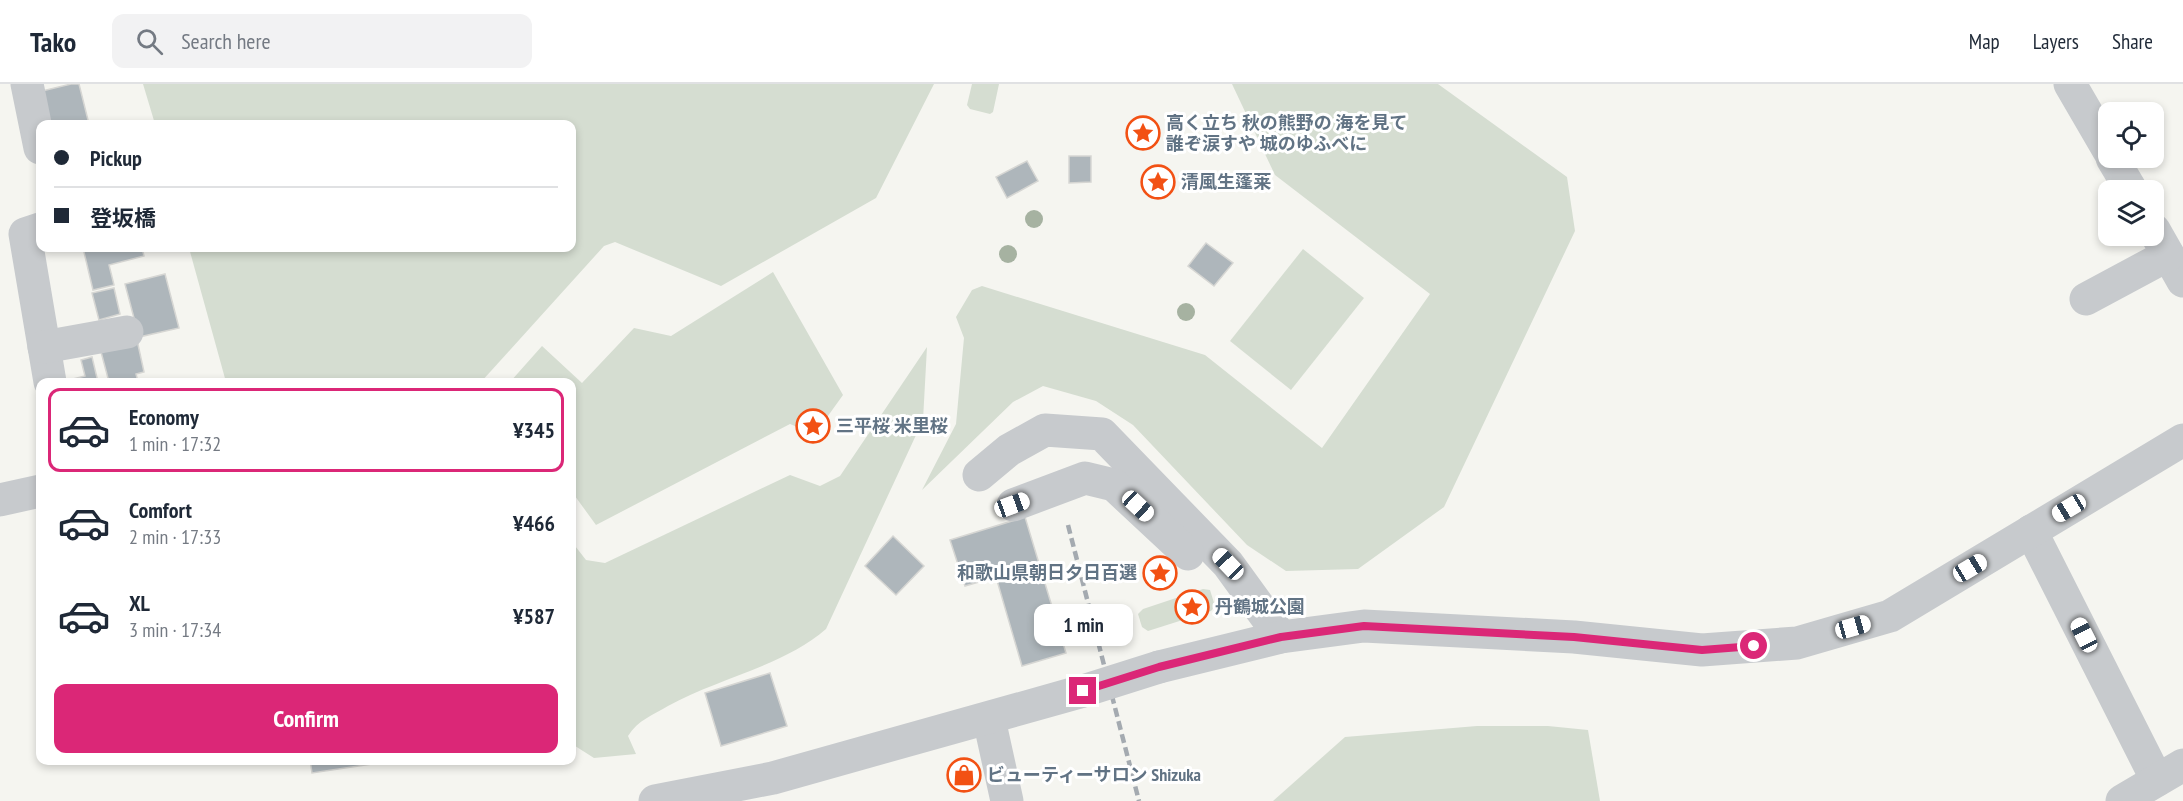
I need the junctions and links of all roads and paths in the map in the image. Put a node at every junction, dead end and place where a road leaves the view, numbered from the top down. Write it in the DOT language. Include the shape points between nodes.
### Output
graph roads {
  1 [pos="27,84"];
  2 [pos="2070,84"];
  3 [pos="36,128"];
  4 [pos="2098,133"];
  5 [pos="36,230"];
  6 [pos="2168,255"];
  7 [pos="2086,299"];
  8 [pos="127,332"];
  9 [pos="44,347"];
  10 [pos="49,378"];
  11 [pos="2183,440"];
  12 [pos="979,475"];
  13 [pos="36,492"];
  14 [pos="0,500"];
  15 [pos="1012,505"];
  16 [pos="2031,531"];
  17 [pos="1228,564"];
  18 [pos="1281,637"];
  19 [pos="989,718"];
  20 [pos="2170,773"];
  21 [pos="655,801"];
  22 [pos="1007,801"];
  23 [pos="2122,801"];
  1 -- 3 [label="street"];
  2 -- 4 [label="street"];
  5 -- 9 [label="street" via="24,234"];
  6 -- 7 [label="street"];
  8 -- 9 [label="street"];
  9 -- 10 [label="street"];
  11 -- 16 [label="street"];
  12 -- 17 [label="street" via="1009,450 1046,430 1102,434"];
  13 -- 14 [label="street"];
  15 -- 17 [label="street" via="1085,478 1114,485 1199,564"];
  16 -- 18 [label="street" via="1890,616 1797,643 1702,650 1574,637 1364,626"];
  16 -- 20 [label="street"];
  17 -- 18 [label="street"];
  18 -- 19 [label="street, bridge" via="1159,667"];
  19 -- 21 [label="street" via="773,778"];
  19 -- 22 [label="street"];
  20 -- 23 [label="street"];
}
